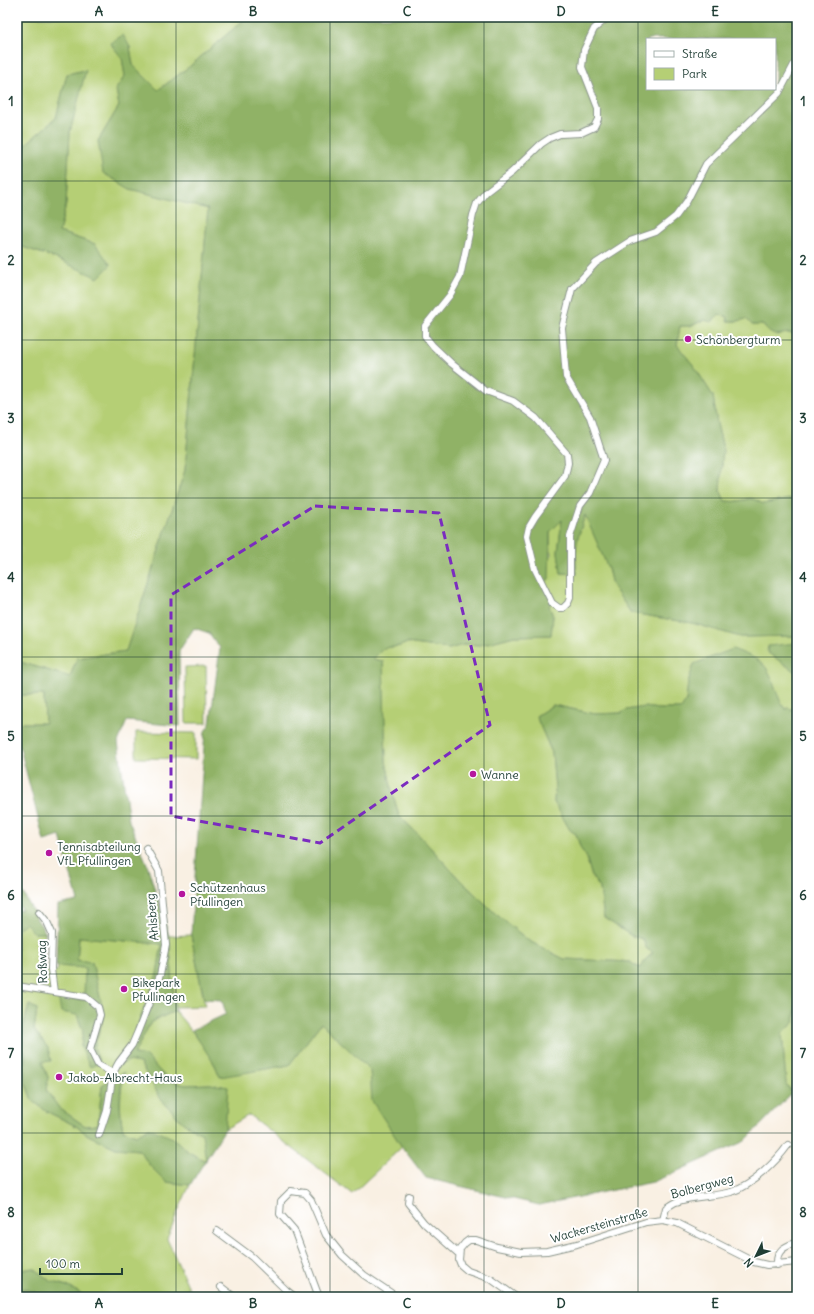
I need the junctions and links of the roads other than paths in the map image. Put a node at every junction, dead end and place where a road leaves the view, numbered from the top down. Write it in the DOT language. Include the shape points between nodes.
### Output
graph roads {
  1 [pos="608,17"];
  2 [pos="797,59"];
  3 [pos="146,848"];
  4 [pos="39,912"];
  5 [pos="17,986"];
  6 [pos="54,992"];
  7 [pos="113,1072"];
  8 [pos="98,1135"];
  9 [pos="788,1145"];
  10 [pos="409,1196"];
  11 [pos="663,1220"];
  12 [pos="217,1231"];
  13 [pos="797,1242"];
  14 [pos="459,1254"];
  15 [pos="797,1262"];
  16 [pos="777,1265"];
  17 [pos="222,1287"];
  18 [pos="234,1297"];
  19 [pos="295,1297"];
  20 [pos="319,1297"];
  21 [pos="397,1297"];
  22 [pos="516,1297"];
  1 -- 2 [label="street" via="594,29 584,50 582,67 598,108 598,119 594,127 550,138 486,192 477,203 473,215 460,277 450,295 425,326 425,336 452,364 486,391 513,401 536,418 566,454 568,463 565,476 535,517 527,536 535,569 556,607 563,608 570,598 570,537 580,506 590,492 604,460 590,417 566,377 562,328 572,289 596,263 630,240 656,232 676,216 687,201 706,164 779,93"];
  3 -- 7 [label="street, Ahlsberg" via="160,871 166,945 160,975 138,1031"];
  4 -- 6 [label="street, Roßwag" via="52,933 51,969"];
  5 -- 6 [label="street"];
  6 -- 7 [label="street" via="86,997 98,1007 100,1015 90,1049 98,1065"];
  7 -- 8 [label="street" via="107,1111"];
  9 -- 11 [label="street, Bolbergweg" via="777,1159 748,1184 732,1192 676,1202 666,1208"];
  10 -- 14 [label="street" via="408,1203 424,1223"];
  11 -- 14 [label="street, Wackersteinstraße" via="646,1222 547,1251 521,1252 476,1240 465,1242"];
  11 -- 16 [label="street, Wackersteinstraße" via="677,1223 754,1262"];
  12 -- 19 [label="street" via="252,1256"];
  13 -- 16 [label="street" via="779,1251"];
  14 -- 22 [label="street" via="461,1265 468,1271 491,1279"];
  15 -- 16 [label="street, Wackersteinstraße"];
  17 -- 18 [label="street"];
  20 -- 21 [label="street" via="294,1230 280,1214 281,1201 291,1191 305,1193 311,1200 326,1235 342,1255 364,1275"];
}
